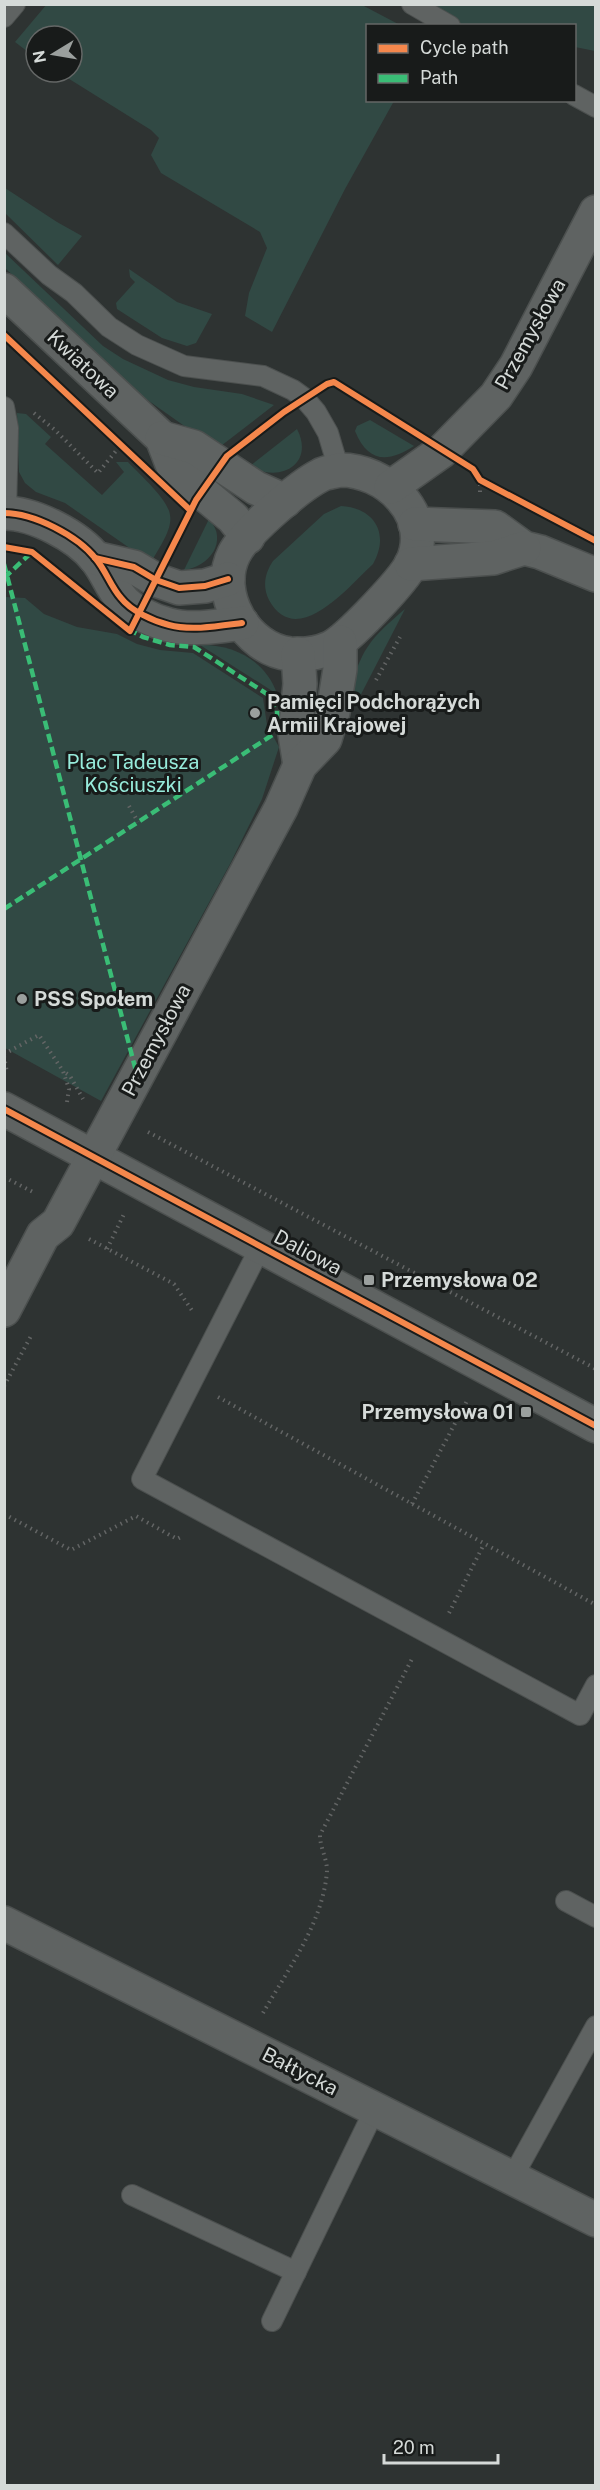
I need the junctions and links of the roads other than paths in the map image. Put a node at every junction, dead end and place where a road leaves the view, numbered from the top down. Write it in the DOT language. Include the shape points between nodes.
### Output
graph roads {
  1 [pos="15,4"];
  2 [pos="412,4"];
  3 [pos="4,17"];
  4 [pos="447,24"];
  5 [pos="576,96"];
  6 [pos="596,107"];
  7 [pos="596,212"];
  8 [pos="4,233"];
  9 [pos="4,290"];
  10 [pos="5,409"];
  11 [pos="162,438"];
  12 [pos="339,470"];
  13 [pos="391,487"];
  14 [pos="285,501"];
  15 [pos="5,513"];
  16 [pos="415,524"];
  17 [pos="248,537"];
  18 [pos="524,548"];
  19 [pos="95,558"];
  20 [pos="411,564"];
  21 [pos="596,575"];
  22 [pos="228,579"];
  23 [pos="242,623"];
  24 [pos="340,642"];
  25 [pos="298,654"];
  26 [pos="300,765"];
  27 [pos="4,1109"];
  28 [pos="93,1158"];
  29 [pos="261,1246"];
  30 [pos="4,1310"];
  31 [pos="596,1426"];
  32 [pos="596,1685"];
  33 [pos="566,1901"];
  34 [pos="596,1917"];
  35 [pos="4,1923"];
  36 [pos="596,2026"];
  37 [pos="375,2109"];
  38 [pos="512,2178"];
  39 [pos="132,2195"];
  40 [pos="596,2220"];
  41 [pos="296,2272"];
  42 [pos="272,2321"];
  1 -- 3 [label="lane"];
  2 -- 4 [label="lane"];
  5 -- 6 [label="lane"];
  7 -- 13 [label="street, Przemysłowa" via="516,366 496,396 442,451"];
  8 -- 12 [label="lane" via="109,327 137,345 184,366 263,376 293,390 304,398 324,426"];
  9 -- 11 [label="street, Kwiatowa"];
  10 -- 15 [label="lane"];
  11 -- 14 [label="street, Kwiatowa" via="194,447 256,488"];
  11 -- 17 [label="street, Kwiatowa" via="174,469 233,518"];
  12 -- 13 [label="street" via="366,474"];
  12 -- 14 [label="street" via="321,475"];
  13 -- 16 [label="street" via="404,501"];
  14 -- 17 [label="street"];
  15 -- 19 [label="street" via="33,517 72,539"];
  16 -- 18 [label="street" via="495,527"];
  16 -- 20 [label="street" via="416,551"];
  17 -- 22 [label="street" via="234,555"];
  18 -- 20 [label="street" via="493,558"];
  18 -- 21 [label="street"];
  19 -- 22 [label="street" via="134,567 179,588"];
  19 -- 23 [label="street" via="122,599 159,622 182,627"];
  20 -- 24 [label="street"];
  22 -- 23 [label="street" via="234,610"];
  23 -- 25 [label="street" via="270,647"];
  24 -- 25 [label="street" via="323,651"];
  24 -- 26 [label="street, Przemysłowa" via="340,669 325,739"];
  25 -- 26 [label="street" via="300,684 295,734"];
  26 -- 28 [label="street, Przemysłowa" via="281,808"];
  27 -- 28 [label="street, Daliowa"];
  28 -- 29 [label="street, Daliowa"];
  28 -- 30 [label="street, Przemysłowa" via="58,1223 43,1235"];
  29 -- 31 [label="street, Daliowa"];
  29 -- 32 [label="lane" via="142,1479 580,1715"];
  33 -- 34 [label="lane"];
  35 -- 37 [label="street, Bałtycka"];
  36 -- 38 [label="lane"];
  37 -- 38 [label="street, Bałtycka"];
  37 -- 41 [label="lane"];
  38 -- 40 [label="street, Bałtycka"];
  39 -- 41 [label="lane"];
  41 -- 42 [label="lane"];
}
